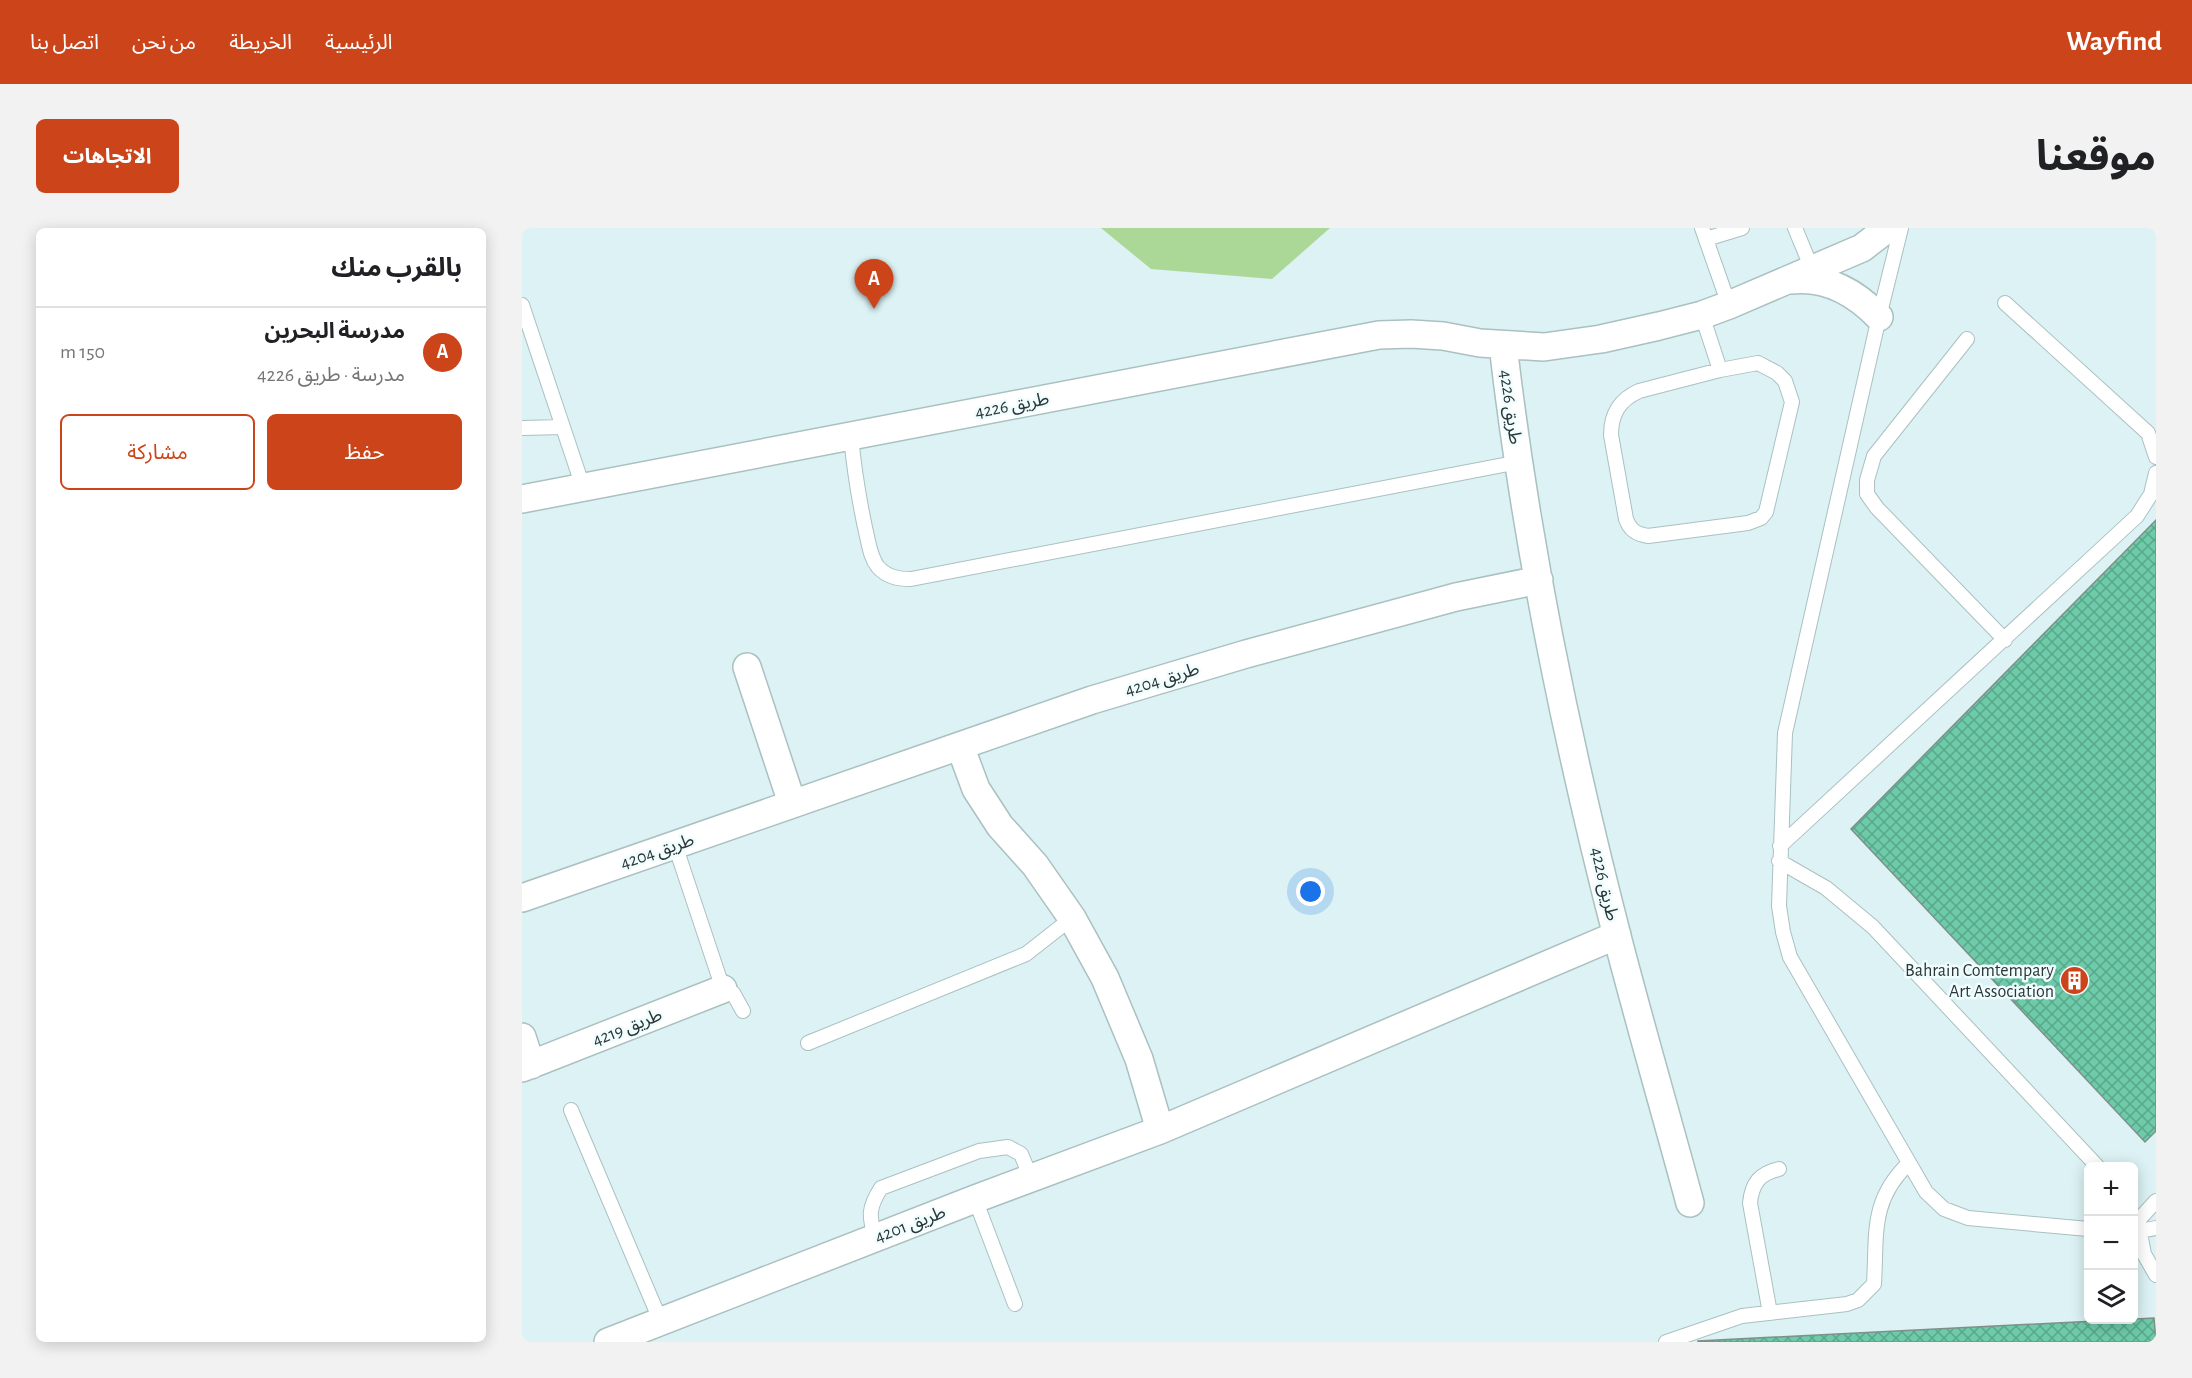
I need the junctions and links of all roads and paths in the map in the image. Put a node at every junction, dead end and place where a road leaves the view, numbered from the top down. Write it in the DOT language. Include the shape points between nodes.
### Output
graph roads {
  1 [pos="1742,228"];
  2 [pos="1795,228"];
  3 [pos="1888,228"];
  4 [pos="1901,228"];
  5 [pos="1704,233"];
  6 [pos="1812,269"];
  7 [pos="1781,281"];
  8 [pos="2004,303"];
  9 [pos="522,305"];
  10 [pos="1729,305"];
  11 [pos="1702,315"];
  12 [pos="1879,317"];
  13 [pos="1967,339"];
  14 [pos="1503,345"];
  15 [pos="1720,370"];
  16 [pos="563,427"];
  17 [pos="522,428"];
  18 [pos="851,436"];
  19 [pos="2156,457"];
  20 [pos="1519,462"];
  21 [pos="2156,473"];
  22 [pos="584,487"];
  23 [pos="522,499"];
  24 [pos="1539,580"];
  25 [pos="2005,640"];
  26 [pos="747,667"];
  27 [pos="960,746"];
  28 [pos="792,802"];
  29 [pos="675,845"];
  30 [pos="1780,846"];
  31 [pos="1779,861"];
  32 [pos="522,898"];
  33 [pos="1072,918"];
  34 [pos="1617,935"];
  35 [pos="723,989"];
  36 [pos="743,1011"];
  37 [pos="522,1037"];
  38 [pos="808,1043"];
  39 [pos="526,1067"];
  40 [pos="571,1110"];
  41 [pos="1160,1130"];
  42 [pos="2092,1162"];
  43 [pos="1910,1163"];
  44 [pos="1779,1168"];
  45 [pos="1030,1178"];
  46 [pos="975,1199"];
  47 [pos="2156,1201"];
  48 [pos="1690,1203"];
  49 [pos="2138,1227"];
  50 [pos="2156,1228"];
  51 [pos="2084,1229"];
  52 [pos="2138,1230"];
  53 [pos="2138,1236"];
  54 [pos="875,1238"];
  55 [pos="2156,1275"];
  56 [pos="1015,1304"];
  57 [pos="1770,1313"];
  58 [pos="661,1322"];
  59 [pos="608,1342"];
  60 [pos="1666,1342"];
  1 -- 5 [label="lane"];
  2 -- 6 [label="lane"];
  3 -- 6 [label="street, طريق 4226" via="1862,248"];
  4 -- 12 [label="lane"];
  5 -- 10 [label="lane"];
  6 -- 7 [label="street, طريق 4226"];
  7 -- 10 [label="street, طريق 4226"];
  7 -- 12 [label="street, طريق 4226" via="1821,281 1839,287 1854,294"];
  8 -- 19 [label="lane" via="2148,433"];
  9 -- 16 [label="lane"];
  10 -- 11 [label="street, طريق 4226"];
  11 -- 14 [label="street, طريق 4226" via="1602,339 1544,347"];
  11 -- 15 [label="lane"];
  12 -- 30 [label="lane" via="1785,733"];
  13 -- 25 [label="lane" via="1874,456 1867,494"];
  14 -- 18 [label="street, طريق 4226" via="1443,336 1379,335"];
  14 -- 20 [label="street, طريق 4226"];
  15 -- 15 [label="lane" via="1639,391 1621,402 1615,412 1611,435 1626,519 1640,535 1748,523 1766,512 1792,402 1789,391 1778,373 1758,363"];
  16 -- 17 [label="lane"];
  16 -- 22 [label="lane"];
  18 -- 20 [label="lane" via="857,493 872,558 888,575 900,579"];
  18 -- 22 [label="street, طريق 4226"];
  20 -- 24 [label="street, طريق 4226"];
  21 -- 25 [label="lane" via="2151,494 2138,516"];
  22 -- 23 [label="street, طريق 4226"];
  24 -- 27 [label="street, طريق 4204" via="1456,597 1246,654 1092,700"];
  24 -- 34 [label="street, طريق 4226" via="1566,720"];
  25 -- 30 [label="lane"];
  26 -- 28 [label="street"];
  27 -- 28 [label="street, طريق 4204"];
  27 -- 33 [label="street" via="976,789 1000,826"];
  28 -- 29 [label="street, طريق 4204"];
  29 -- 32 [label="street, طريق 4204"];
  29 -- 35 [label="lane"];
  30 -- 31 [label="lane"];
  31 -- 42 [label="lane" via="1826,888 1873,927"];
  31 -- 43 [label="lane" via="1779,906 1790,957"];
  33 -- 38 [label="lane" via="1026,954"];
  33 -- 41 [label="street" via="1105,978 1135,1049"];
  34 -- 41 [label="street, طريق 4226"];
  34 -- 48 [label="street"];
  35 -- 36 [label="lane" via="733,993"];
  35 -- 39 [label="street, طريق 4219"];
  37 -- 39 [label="street, طريق 4219"];
  40 -- 58 [label="lane"];
  41 -- 45 [label="street, طريق 4201"];
  43 -- 51 [label="lane" via="1926,1192 1956,1215"];
  43 -- 57 [label="lane" via="1885,1192 1879,1210 1874,1284 1867,1293 1846,1304"];
  44 -- 57 [label="lane" via="1761,1175 1751,1192 1750,1203"];
  45 -- 46 [label="street, طريق 4201"];
  45 -- 54 [label="lane" via="1021,1154 1008,1147 979,1151 880,1188 869,1215"];
  46 -- 54 [label="street, طريق 4201"];
  46 -- 56 [label="lane"];
  47 -- 49 [label="lane"];
  50 -- 52 [label="lane"];
  53 -- 55 [label="lane"];
  54 -- 58 [label="street, طريق 4201"];
  57 -- 60 [label="lane" via="1742,1316"];
  58 -- 59 [label="street, طريق 4201"];
}
